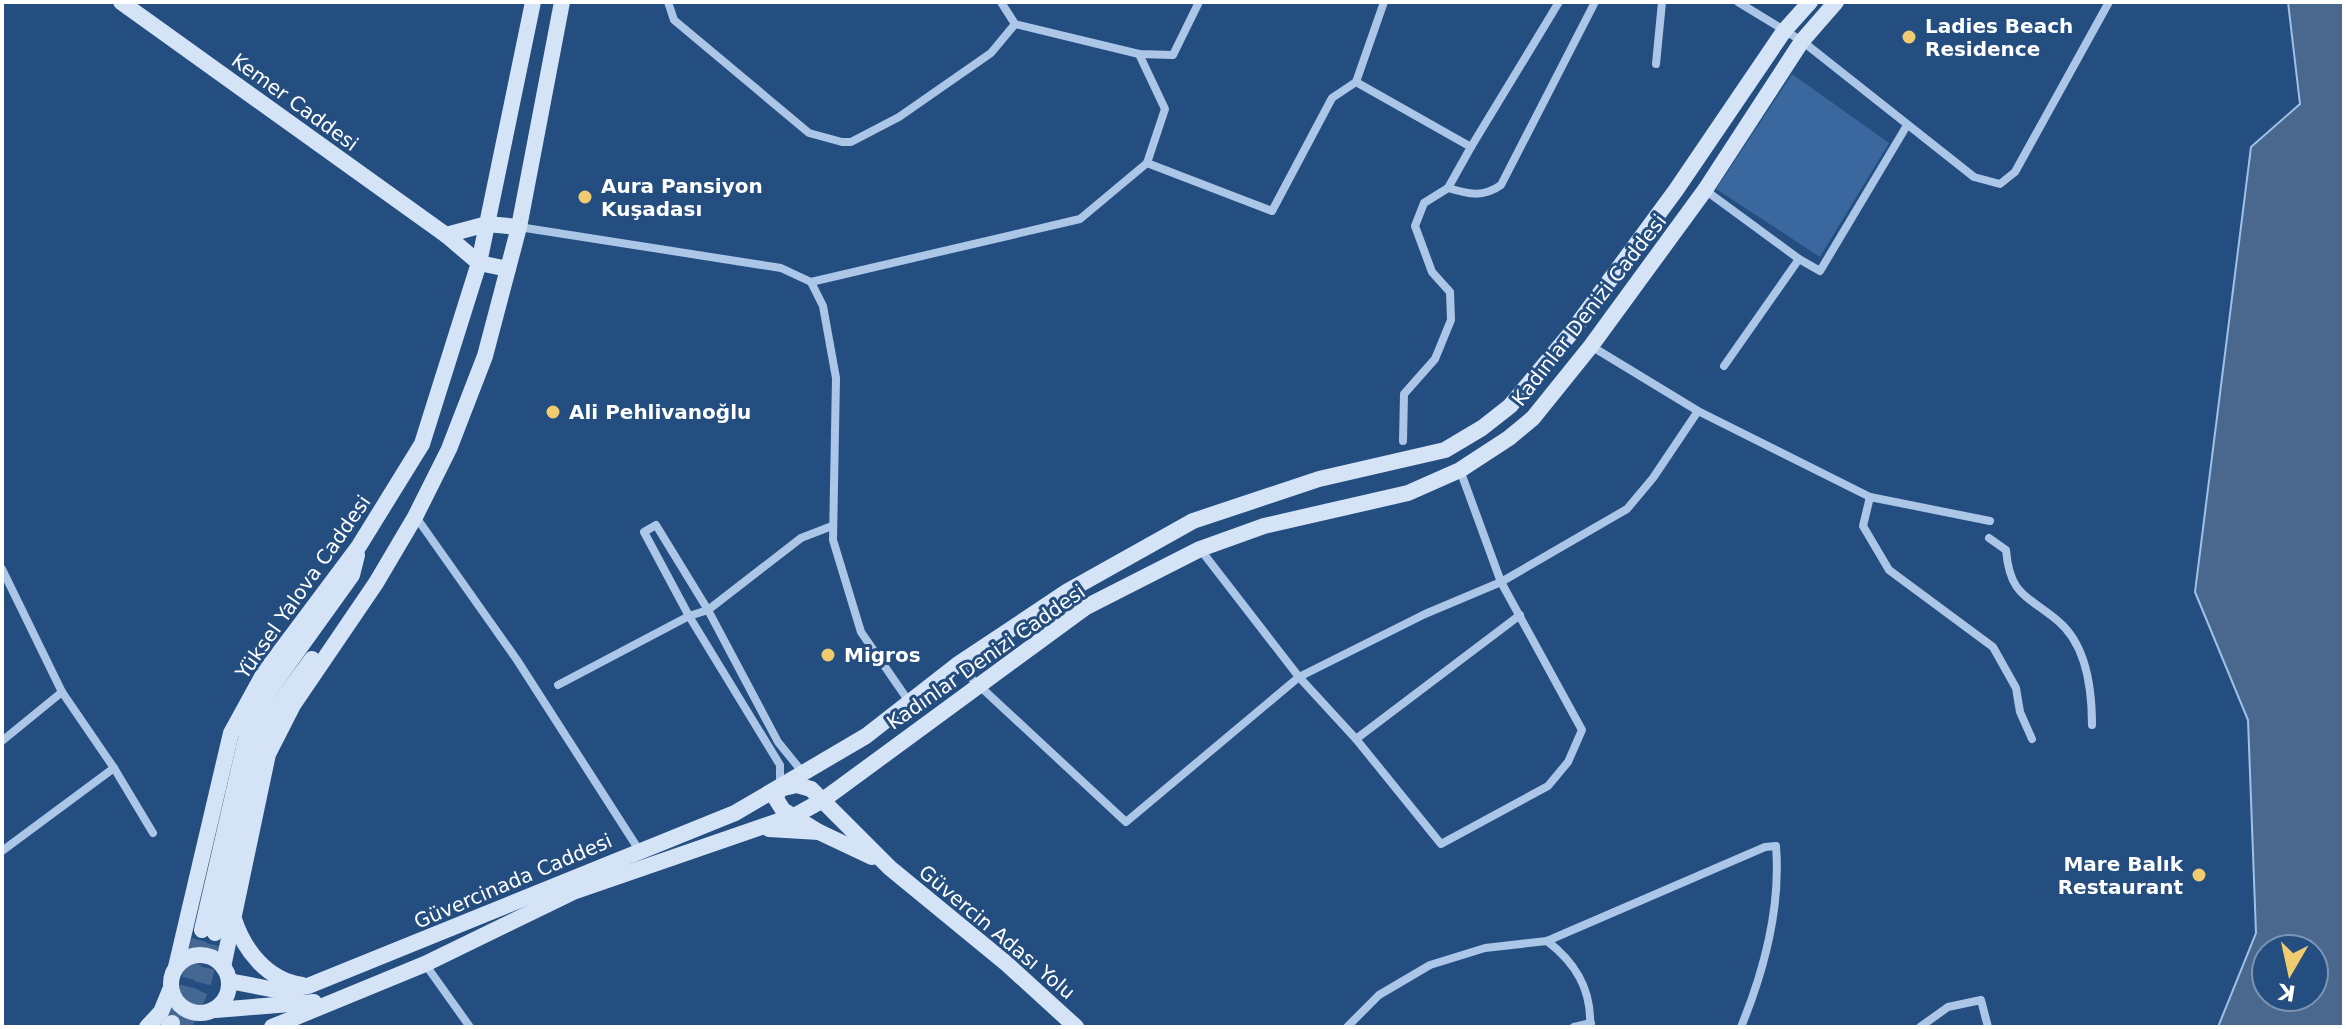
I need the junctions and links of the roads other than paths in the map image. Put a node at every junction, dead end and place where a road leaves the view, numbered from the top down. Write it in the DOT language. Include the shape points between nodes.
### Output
graph roads {
  1 [pos="121,2"];
  2 [pos="533,2"];
  3 [pos="562,2"];
  4 [pos="668,2"];
  5 [pos="1001,2"];
  6 [pos="1199,2"];
  7 [pos="1384,2"];
  8 [pos="1559,2"];
  9 [pos="1595,2"];
  10 [pos="1662,2"];
  11 [pos="1738,2"];
  12 [pos="1810,2"];
  13 [pos="1836,2"];
  14 [pos="2109,2"];
  15 [pos="1015,24"];
  16 [pos="1784,31"];
  17 [pos="1802,41"];
  18 [pos="1139,54"];
  19 [pos="1656,64"];
  20 [pos="1356,82"];
  21 [pos="1906,127"];
  22 [pos="1471,147"];
  23 [pos="1147,163"];
  24 [pos="1448,188"];
  25 [pos="1705,190"];
  26 [pos="487,224"];
  27 [pos="519,227"];
  28 [pos="446,235"];
  29 [pos="1799,259"];
  30 [pos="479,263"];
  31 [pos="508,269"];
  32 [pos="811,282"];
  33 [pos="1591,346"];
  34 [pos="1724,366"];
  35 [pos="1698,411"];
  36 [pos="1403,441"];
  37 [pos="1460,470"];
  38 [pos="1870,497"];
  39 [pos="415,517"];
  40 [pos="1990,521"];
  41 [pos="832,526"];
  42 [pos="1989,538"];
  43 [pos="359,546"];
  44 [pos="397,546"];
  45 [pos="1200,549"];
  46 [pos="2,569"];
  47 [pos="1501,582"];
  48 [pos="708,610"];
  49 [pos="1520,615"];
  50 [pos="689,616"];
  51 [pos="957,665"];
  52 [pos="1299,677"];
  53 [pos="977,684"];
  54 [pos="558,685"];
  55 [pos="62,692"];
  56 [pos="910,703"];
  57 [pos="2092,725"];
  58 [pos="1356,739"];
  59 [pos="2032,739"];
  60 [pos="2,741"];
  61 [pos="114,768"];
  62 [pos="804,775"];
  63 [pos="779,789"];
  64 [pos="823,800"];
  65 [pos="796,815"];
  66 [pos="747,831"];
  67 [pos="819,832"];
  68 [pos="153,833"];
  69 [pos="639,850"];
  70 [pos="2,851"];
  71 [pos="890,868"];
  72 [pos="234,919"];
  73 [pos="1547,941"];
  74 [pos="425,964"];
  75 [pos="176,967"];
  76 [pos="226,974"];
  77 [pos="308,986"];
  78 [pos="170,990"];
  79 [pos="346,996"];
  80 [pos="204,1017"];
  81 [pos="1590,1025"];
  82 [pos="147,1027"];
  83 [pos="272,1027"];
  84 [pos="470,1027"];
  85 [pos="1076,1027"];
  86 [pos="1347,1027"];
  87 [pos="1574,1027"];
  88 [pos="1741,1027"];
  89 [pos="1920,1027"];
  90 [pos="1988,1027"];
  1 -- 28 [label="main road, Kemer Caddesi"];
  2 -- 26 [label="main road, Yüksel Yalova Caddesi"];
  3 -- 27 [label="main road"];
  4 -- 15 [label="street" via="674,20 809,133 842,142 899,117 991,53"];
  5 -- 15 [label="street"];
  6 -- 18 [label="street" via="1173,55"];
  7 -- 20 [label="street"];
  8 -- 22 [label="street"];
  9 -- 24 [label="street" via="1501,185 1479,194"];
  10 -- 19 [label="street"];
  11 -- 16 [label="street"];
  12 -- 16 [label="main road, Kadınlar Denizi Caddesi"];
  13 -- 17 [label="main road, Kadınlar Denizi Caddesi"];
  14 -- 21 [label="street" via="2015,172 2000,184 1974,177"];
  15 -- 18 [label="street"];
  16 -- 17 [label="street"];
  16 -- 51 [label="main road, Kadınlar Denizi Caddesi" via="1571,333 1510,406 1482,428 1445,450 1319,479 1193,521 1068,591"];
  17 -- 21 [label="street"];
  17 -- 25 [label="main road, Kadınlar Denizi Caddesi"];
  18 -- 23 [label="street" via="1165,109"];
  20 -- 22 [label="street"];
  20 -- 23 [label="street" via="1332,98 1272,211"];
  21 -- 29 [label="street" via="1820,271"];
  22 -- 24 [label="street"];
  23 -- 32 [label="street" via="1080,219"];
  24 -- 36 [label="street" via="1424,203 1415,226 1432,272 1450,292 1451,320 1435,359 1404,394"];
  25 -- 29 [label="street"];
  25 -- 33 [label="main road, Kadınlar Denizi Caddesi"];
  26 -- 27 [label="main road"];
  26 -- 28 [label="main road"];
  26 -- 30 [label="main road, Yüksel Yalova Caddesi"];
  27 -- 31 [label="main road"];
  27 -- 32 [label="street" via="781,268"];
  28 -- 30 [label="main road, Kemer Caddesi"];
  29 -- 34 [label="street"];
  30 -- 31 [label="main road"];
  30 -- 43 [label="main road, Yüksel Yalova Caddesi" via="422,444"];
  31 -- 39 [label="main road" via="485,356 449,449"];
  32 -- 41 [label="street" via="823,306 836,378"];
  33 -- 35 [label="street"];
  33 -- 37 [label="main road, Kadınlar Denizi Caddesi" via="1533,418"];
  35 -- 38 [label="street"];
  35 -- 47 [label="street" via="1627,509"];
  37 -- 45 [label="main road, Kadınlar Denizi Caddesi" via="1408,493 1264,526"];
  37 -- 47 [label="street"];
  38 -- 40 [label="street"];
  38 -- 59 [label="street" via="1863,526 1889,570 1993,647 2016,688"];
  39 -- 44 [label="main road"];
  39 -- 69 [label="street" via="517,660"];
  41 -- 48 [label="street" via="801,538"];
  41 -- 56 [label="street" via="861,632"];
  42 -- 57 [label="street" via="2006,550 2007,569 2017,590 2060,622 2073,639 2092,696"];
  43 -- 44 [label="main road" via="352,575 263,699 248,730 208,931 258,740 272,713"];
  43 -- 75 [label="main road, Yüksel Yalova Caddesi" via="264,673 231,733"];
  44 -- 72 [label="main road" via="293,705 268,754"];
  45 -- 52 [label="street"];
  45 -- 53 [label="main road, Kadınlar Denizi Caddesi" via="1086,607"];
  46 -- 55 [label="street"];
  47 -- 49 [label="street"];
  47 -- 52 [label="street"];
  48 -- 50 [label="street"];
  48 -- 50 [label="street" via="656,525 644,532"];
  48 -- 62 [label="street" via="778,742"];
  49 -- 58 [label="street"];
  49 -- 58 [label="street" via="1582,730 1568,762 1548,786 1441,844"];
  50 -- 54 [label="street"];
  50 -- 63 [label="street" via="780,765"];
  51 -- 53 [label="street"];
  51 -- 56 [label="main road, Kadınlar Denizi Caddesi"];
  52 -- 53 [label="street" via="1126,822"];
  52 -- 58 [label="street"];
  53 -- 64 [label="main road, Kadınlar Denizi Caddesi"];
  55 -- 60 [label="street"];
  55 -- 61 [label="street"];
  56 -- 62 [label="main road, Kadınlar Denizi Caddesi"];
  61 -- 68 [label="street"];
  61 -- 70 [label="street"];
  62 -- 63 [label="main road, Güvercinada Caddesi"];
  62 -- 64 [label="main road, Güvercin Adası Yolu"];
  63 -- 64 [label="main road" via="797,785"];
  63 -- 65 [label="main road" via="776,799 783,810"];
  63 -- 69 [label="main road, Güvercinada Caddesi" via="735,813"];
  64 -- 65 [label="main road, Kadınlar Denizi Caddesi"];
  64 -- 71 [label="main road, Güvercin Adası Yolu"];
  65 -- 66 [label="main road, Kadınlar Denizi Caddesi"];
  65 -- 67 [label="main road"];
  66 -- 67 [label="main road, Güvercin Adası Yolu"];
  66 -- 74 [label="main road, Güvercinada Caddesi" via="573,892"];
  67 -- 71 [label="main road, Güvercin Adası Yolu"];
  69 -- 77 [label="main road, Güvercinada Caddesi"];
  71 -- 85 [label="main road, Güvercin Adası Yolu"];
  72 -- 76 [label="main road"];
  72 -- 77 [label="main road" via="242,945 268,971"];
  73 -- 81 [label="street" via="1571,959 1586,992"];
  73 -- 86 [label="street" via="1485,948 1430,965 1379,995"];
  73 -- 88 [label="street" via="1776,846 1777,881 1760,979"];
  74 -- 79 [label="main road, Güvercinada Caddesi"];
  74 -- 84 [label="street"];
  75 -- 76 [label="main road" via="201,955 216,959"];
  75 -- 78 [label="main road"];
  76 -- 77 [label="main road, Güvercinada Caddesi" via="281,991"];
  76 -- 80 [label="main road" via="228,991"];
  78 -- 80 [label="main road" via="175,1003"];
  78 -- 82 [label="main road"];
  79 -- 80 [label="main road"];
  79 -- 83 [label="main road, Güvercinada Caddesi"];
  81 -- 87 [label="street"];
  89 -- 90 [label="street" via="1948,1007 1981,1000"];
}
